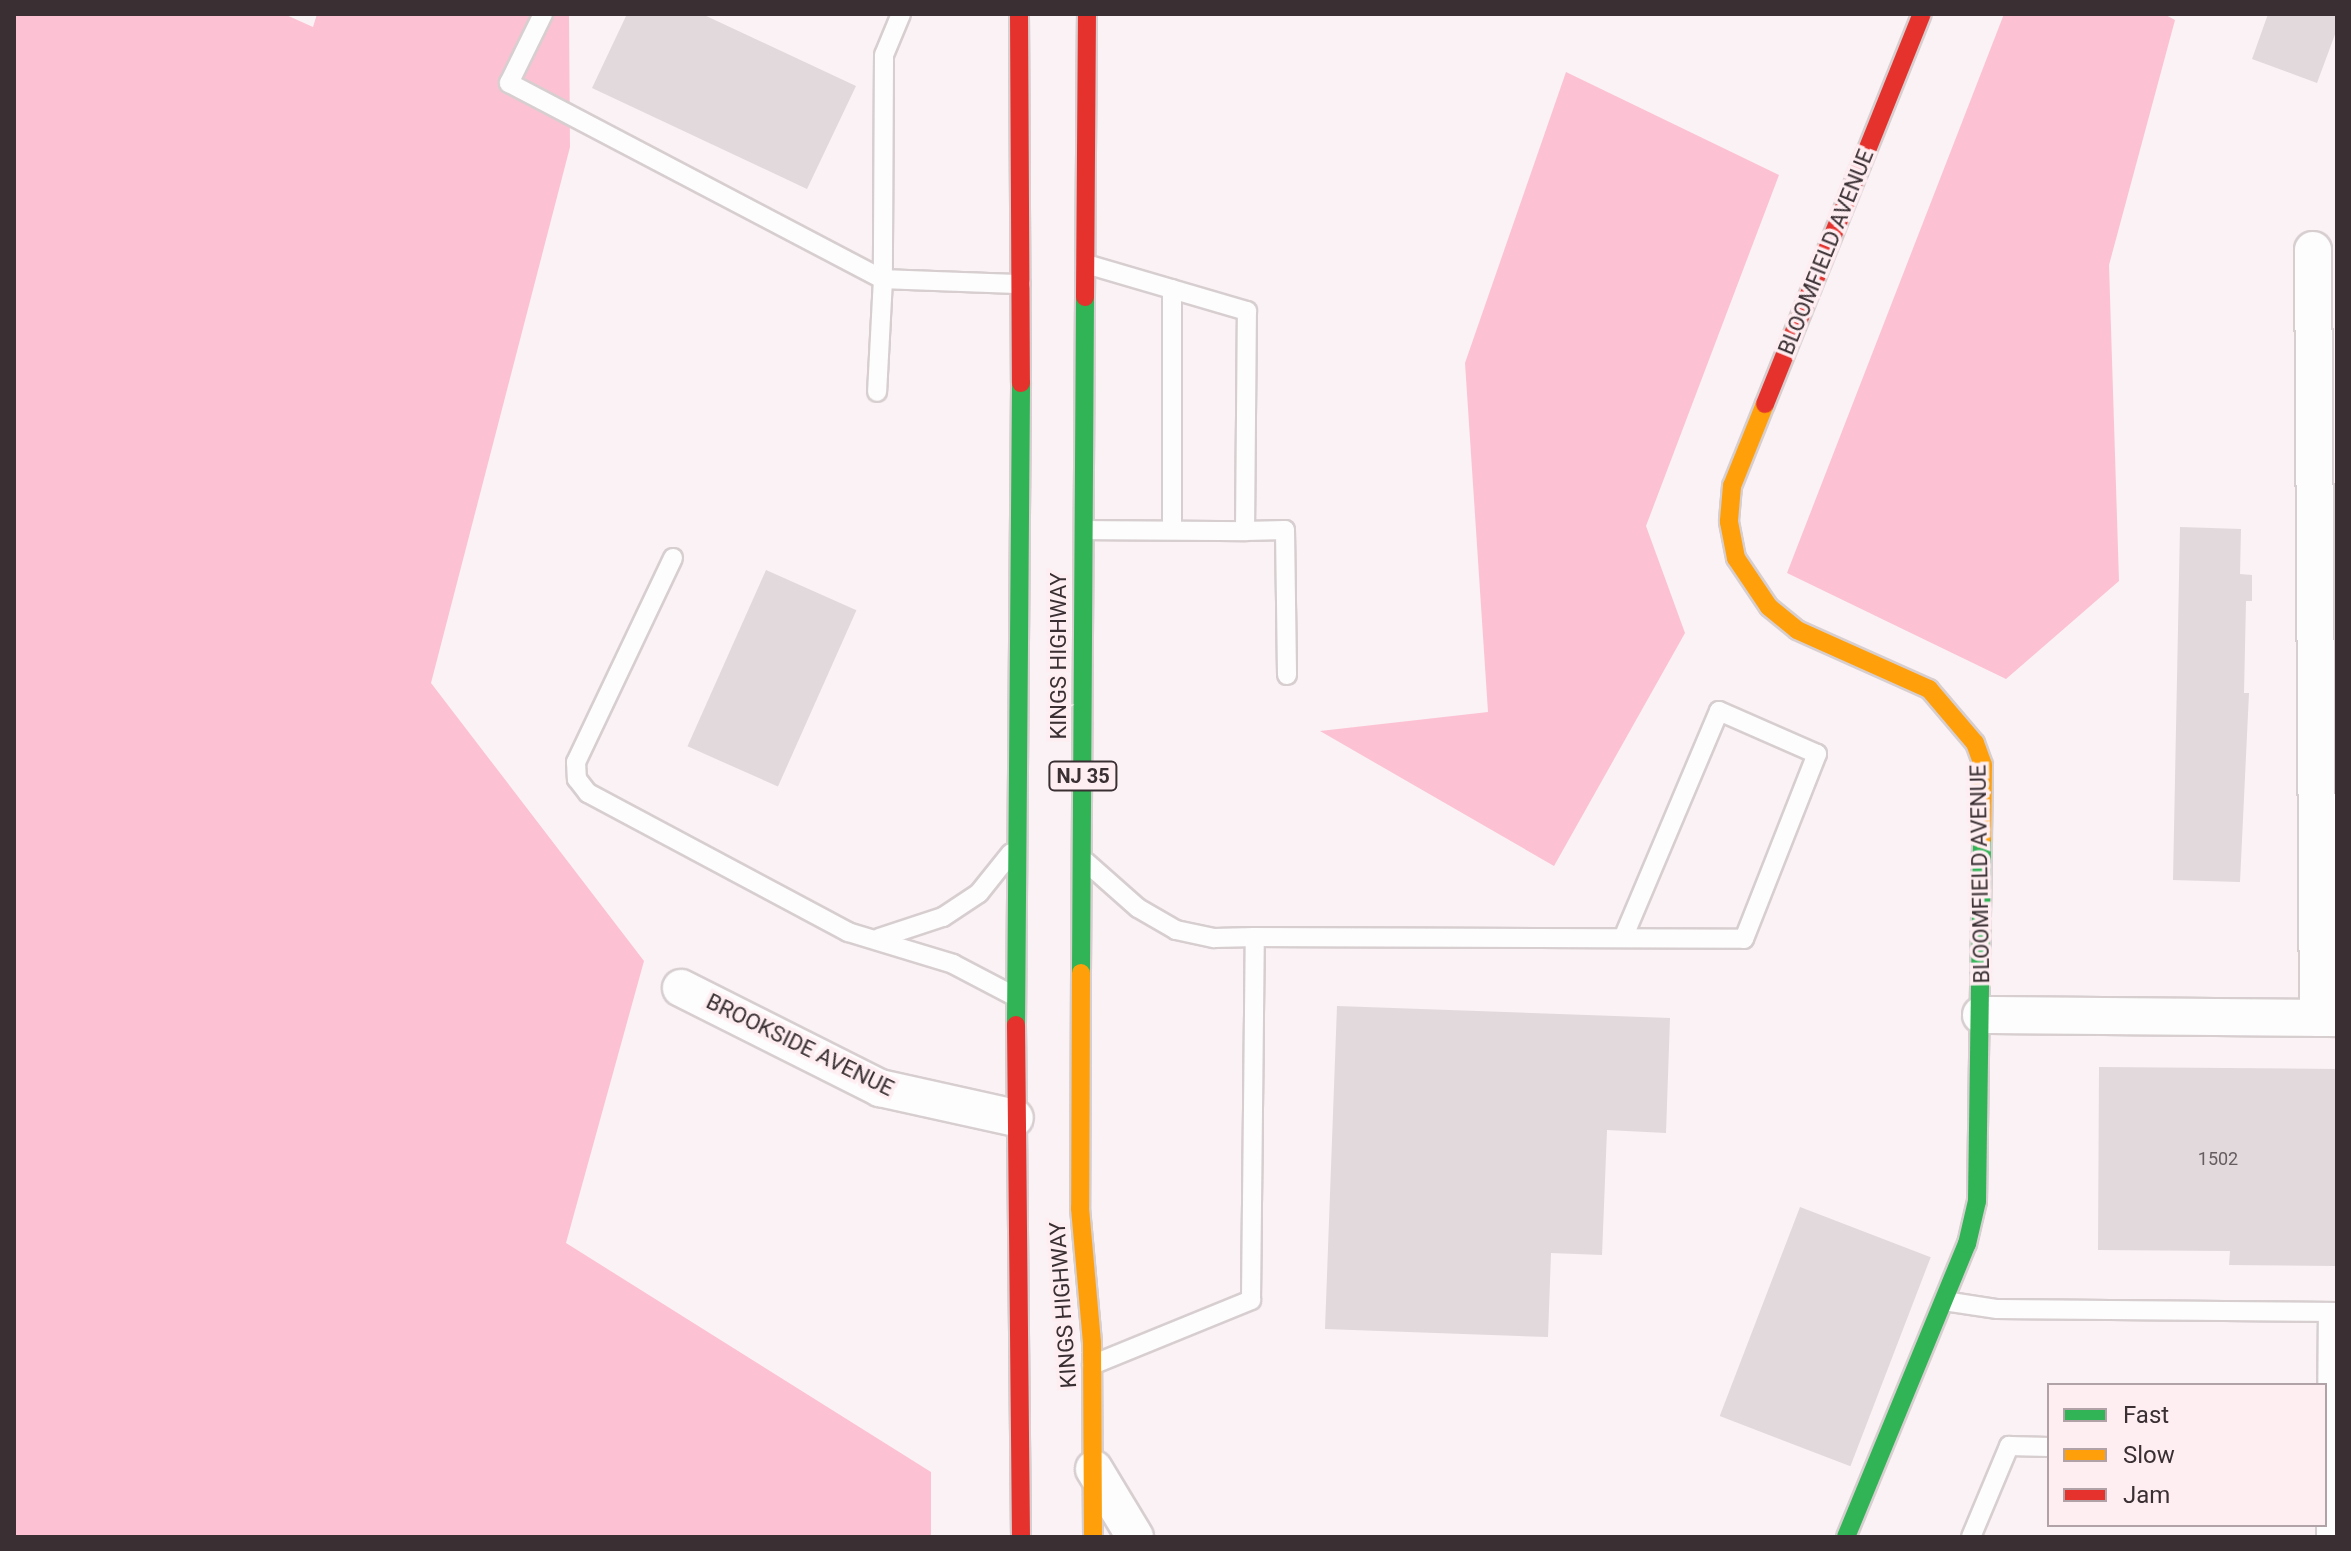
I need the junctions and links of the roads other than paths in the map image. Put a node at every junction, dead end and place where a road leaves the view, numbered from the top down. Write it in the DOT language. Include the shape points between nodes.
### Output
graph roads {
  1 [pos="543,14"];
  2 [pos="901,14"];
  3 [pos="1019,14"];
  4 [pos="1087,14"];
  5 [pos="1922,14"];
  6 [pos="2313,250"];
  7 [pos="1086,264"];
  8 [pos="883,279"];
  9 [pos="1021,284"];
  10 [pos="1172,289"];
  11 [pos="877,392"];
  12 [pos="1084,530"];
  13 [pos="1172,530"];
  14 [pos="1245,531"];
  15 [pos="673,558"];
  16 [pos="1287,675"];
  17 [pos="1018,845"];
  18 [pos="1082,859"];
  19 [pos="1255,937"];
  20 [pos="878,938"];
  21 [pos="1623,938"];
  22 [pos="681,988"];
  23 [pos="1016,997"];
  24 [pos="1981,1015"];
  25 [pos="2328,1018"];
  26 [pos="1015,1118"];
  27 [pos="1944,1301"];
  28 [pos="2332,1312"];
  29 [pos="1092,1365"];
  30 [pos="2047,1447"];
  31 [pos="2330,1449"];
  32 [pos="1094,1469"];
  33 [pos="2327,1515"];
  34 [pos="1021,1537"];
  35 [pos="1093,1537"];
  36 [pos="1135,1537"];
  37 [pos="1846,1537"];
  38 [pos="1971,1537"];
  1 -- 8 [label="lane" via="509,83"];
  2 -- 8 [label="lane" via="884,55"];
  3 -- 9 [label="main road, KINGS HIGHWAY / NJ 35"];
  4 -- 7 [label="main road, KINGS HIGHWAY / NJ 35"];
  5 -- 24 [label="main road, BLOOMFIELD AVENUE" via="1732,486 1729,522 1736,558 1769,607 1797,630 1929,689 1975,743 1983,765"];
  6 -- 25 [label="street"];
  7 -- 10 [label="lane"];
  7 -- 12 [label="main road, KINGS HIGHWAY / NJ 35"];
  8 -- 9 [label="lane"];
  8 -- 11 [label="lane"];
  9 -- 17 [label="main road, KINGS HIGHWAY / NJ 35"];
  10 -- 13 [label="lane"];
  10 -- 14 [label="lane" via="1247,311"];
  12 -- 13 [label="lane"];
  12 -- 18 [label="main road, KINGS HIGHWAY / NJ 35"];
  13 -- 14 [label="lane"];
  14 -- 16 [label="lane" via="1285,530"];
  15 -- 20 [label="lane" via="576,762 577,779 588,793 848,932"];
  17 -- 20 [label="lane" via="979,893 955,909 906,933"];
  17 -- 23 [label="main road, KINGS HIGHWAY / NJ 35"];
  18 -- 19 [label="lane" via="1138,908 1176,930 1214,938"];
  18 -- 29 [label="main road, KINGS HIGHWAY / NJ 35" via="1080,1208"];
  19 -- 21 [label="lane"];
  19 -- 29 [label="lane" via="1251,1300"];
  20 -- 23 [label="lane" via="953,964"];
  21 -- 21 [label="lane" via="1744,939 1817,754 1719,711"];
  22 -- 26 [label="street, BROOKSIDE AVENUE" via="880,1088"];
  23 -- 26 [label="main road, KINGS HIGHWAY / NJ 35"];
  24 -- 25 [label="street"];
  24 -- 27 [label="main road, BLOOMFIELD AVENUE" via="1977,1201"];
  26 -- 34 [label="main road, KINGS HIGHWAY / NJ 35"];
  27 -- 28 [label="lane" via="1997,1309"];
  27 -- 37 [label="main road, BLOOMFIELD AVENUE"];
  28 -- 31 [label="lane"];
  29 -- 32 [label="main road, KINGS HIGHWAY / NJ 35"];
  30 -- 38 [label="lane" via="2009,1446"];
  31 -- 33 [label="lane"];
  32 -- 35 [label="main road, KINGS HIGHWAY / NJ 35"];
  32 -- 36 [label="street"];
}
